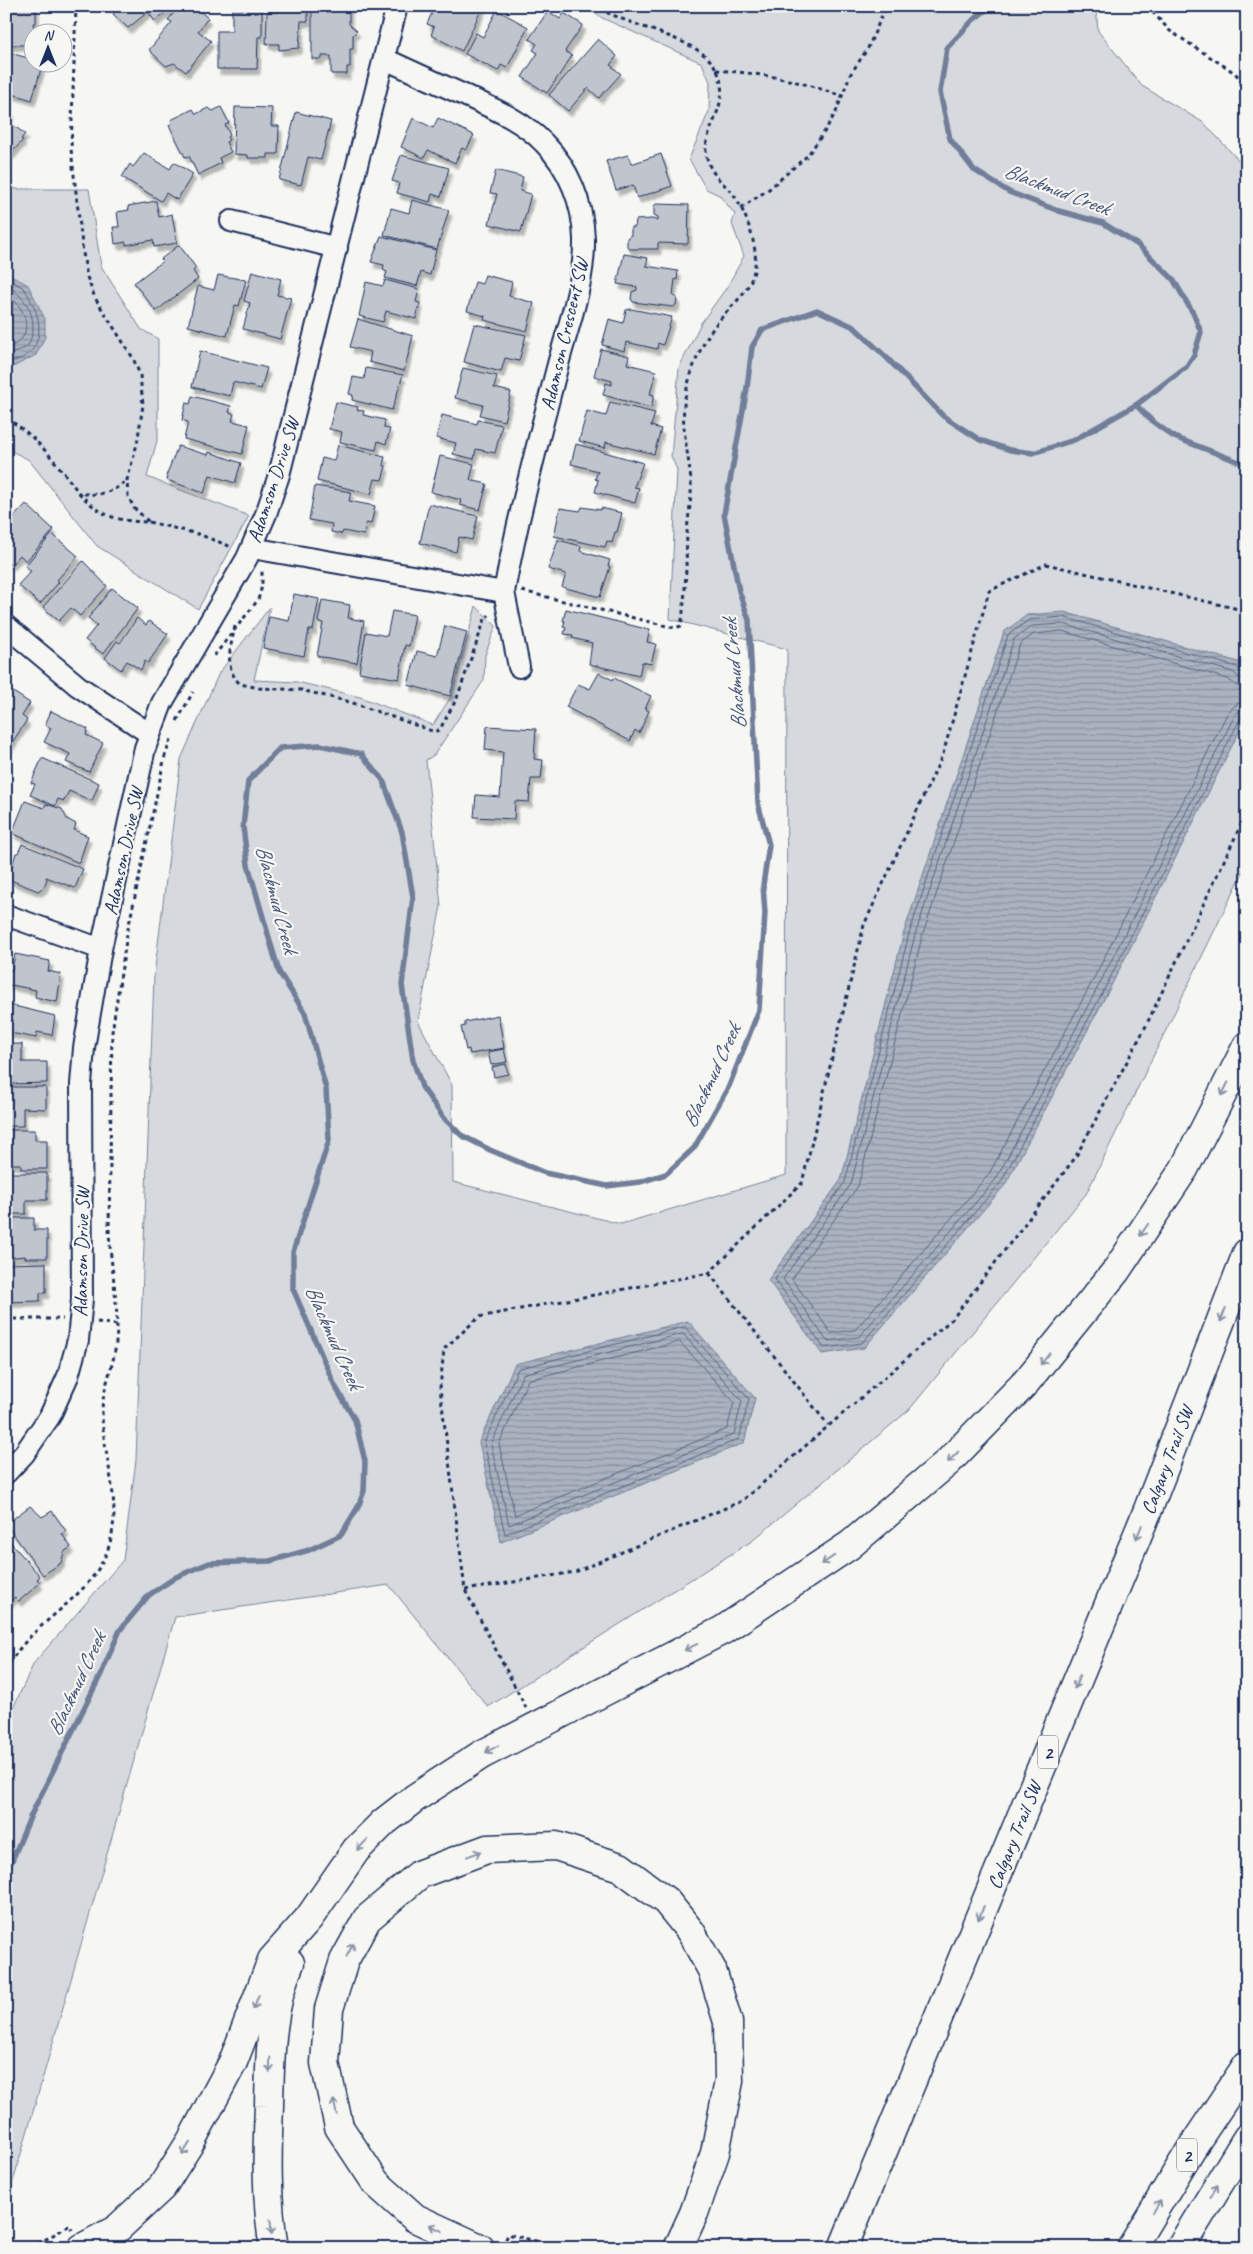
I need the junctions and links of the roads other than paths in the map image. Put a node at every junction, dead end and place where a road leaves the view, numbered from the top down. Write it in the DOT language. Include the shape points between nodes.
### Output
graph roads {
  1 [pos="397,6"];
  2 [pos="385,59"];
  3 [pos="231,221"];
  4 [pos="337,248"];
  5 [pos="244,549"];
  6 [pos="514,591"];
  7 [pos="6,626"];
  8 [pos="519,667"];
  9 [pos="150,734"];
  10 [pos="6,916"];
  11 [pos="101,949"];
  12 [pos="1247,1046"];
  13 [pos="1247,1253"];
  14 [pos="6,1473"];
  15 [pos="309,1918"];
  16 [pos="1247,2065"];
  17 [pos="1247,2138"];
  18 [pos="82,2248"];
  19 [pos="274,2248"];
  20 [pos="480,2248"];
  21 [pos="678,2248"];
  22 [pos="843,2248"];
  23 [pos="1132,2248"];
  24 [pos="1180,2248"];
  1 -- 2 [label="street, Adamson Drive SW"];
  2 -- 4 [label="street, Adamson Drive SW"];
  2 -- 6 [label="street, Adamson Crescent SW" via="495,109 532,131 568,175 577,195 584,238 579,287 514,538"];
  3 -- 4 [label="street"];
  4 -- 5 [label="street, Adamson Drive SW" via="279,475"];
  5 -- 6 [label="street"];
  5 -- 9 [label="street, Adamson Drive SW" via="225,598 162,703"];
  6 -- 8 [label="street, Adamson Crescent SW"];
  7 -- 9 [label="street" via="78,686"];
  9 -- 11 [label="street, Adamson Drive SW"];
  10 -- 11 [label="street"];
  11 -- 14 [label="street, Adamson Drive SW" via="84,1048 82,1299 78,1340 68,1376 50,1416 24,1454"];
  12 -- 15 [label="highway, one-way" via="1184,1169 1116,1271 1026,1382 948,1462 850,1545 723,1630 481,1755 415,1798 356,1850"];
  13 -- 22 [label="highway, Calgary Trail SW / 2, one-way" via="1144,1521"];
  15 -- 18 [label="highway, one-way" via="272,1960 233,2062 191,2141 162,2186 117,2229"];
  15 -- 19 [label="highway, one-way" via="280,1986 271,2040 267,2151"];
  23 -- 16 [label="highway, 2, one-way" via="1193,2146"];
  24 -- 17 [label="highway, one-way"];
  20 -- 21 [label="highway, one-way" via="415,2218 376,2183 339,2126 325,2063 329,2009 344,1961 367,1919 420,1874 487,1849 556,1846 620,1867 666,1901 691,1932 712,1970 728,2022 729,2081 715,2153"];
}
